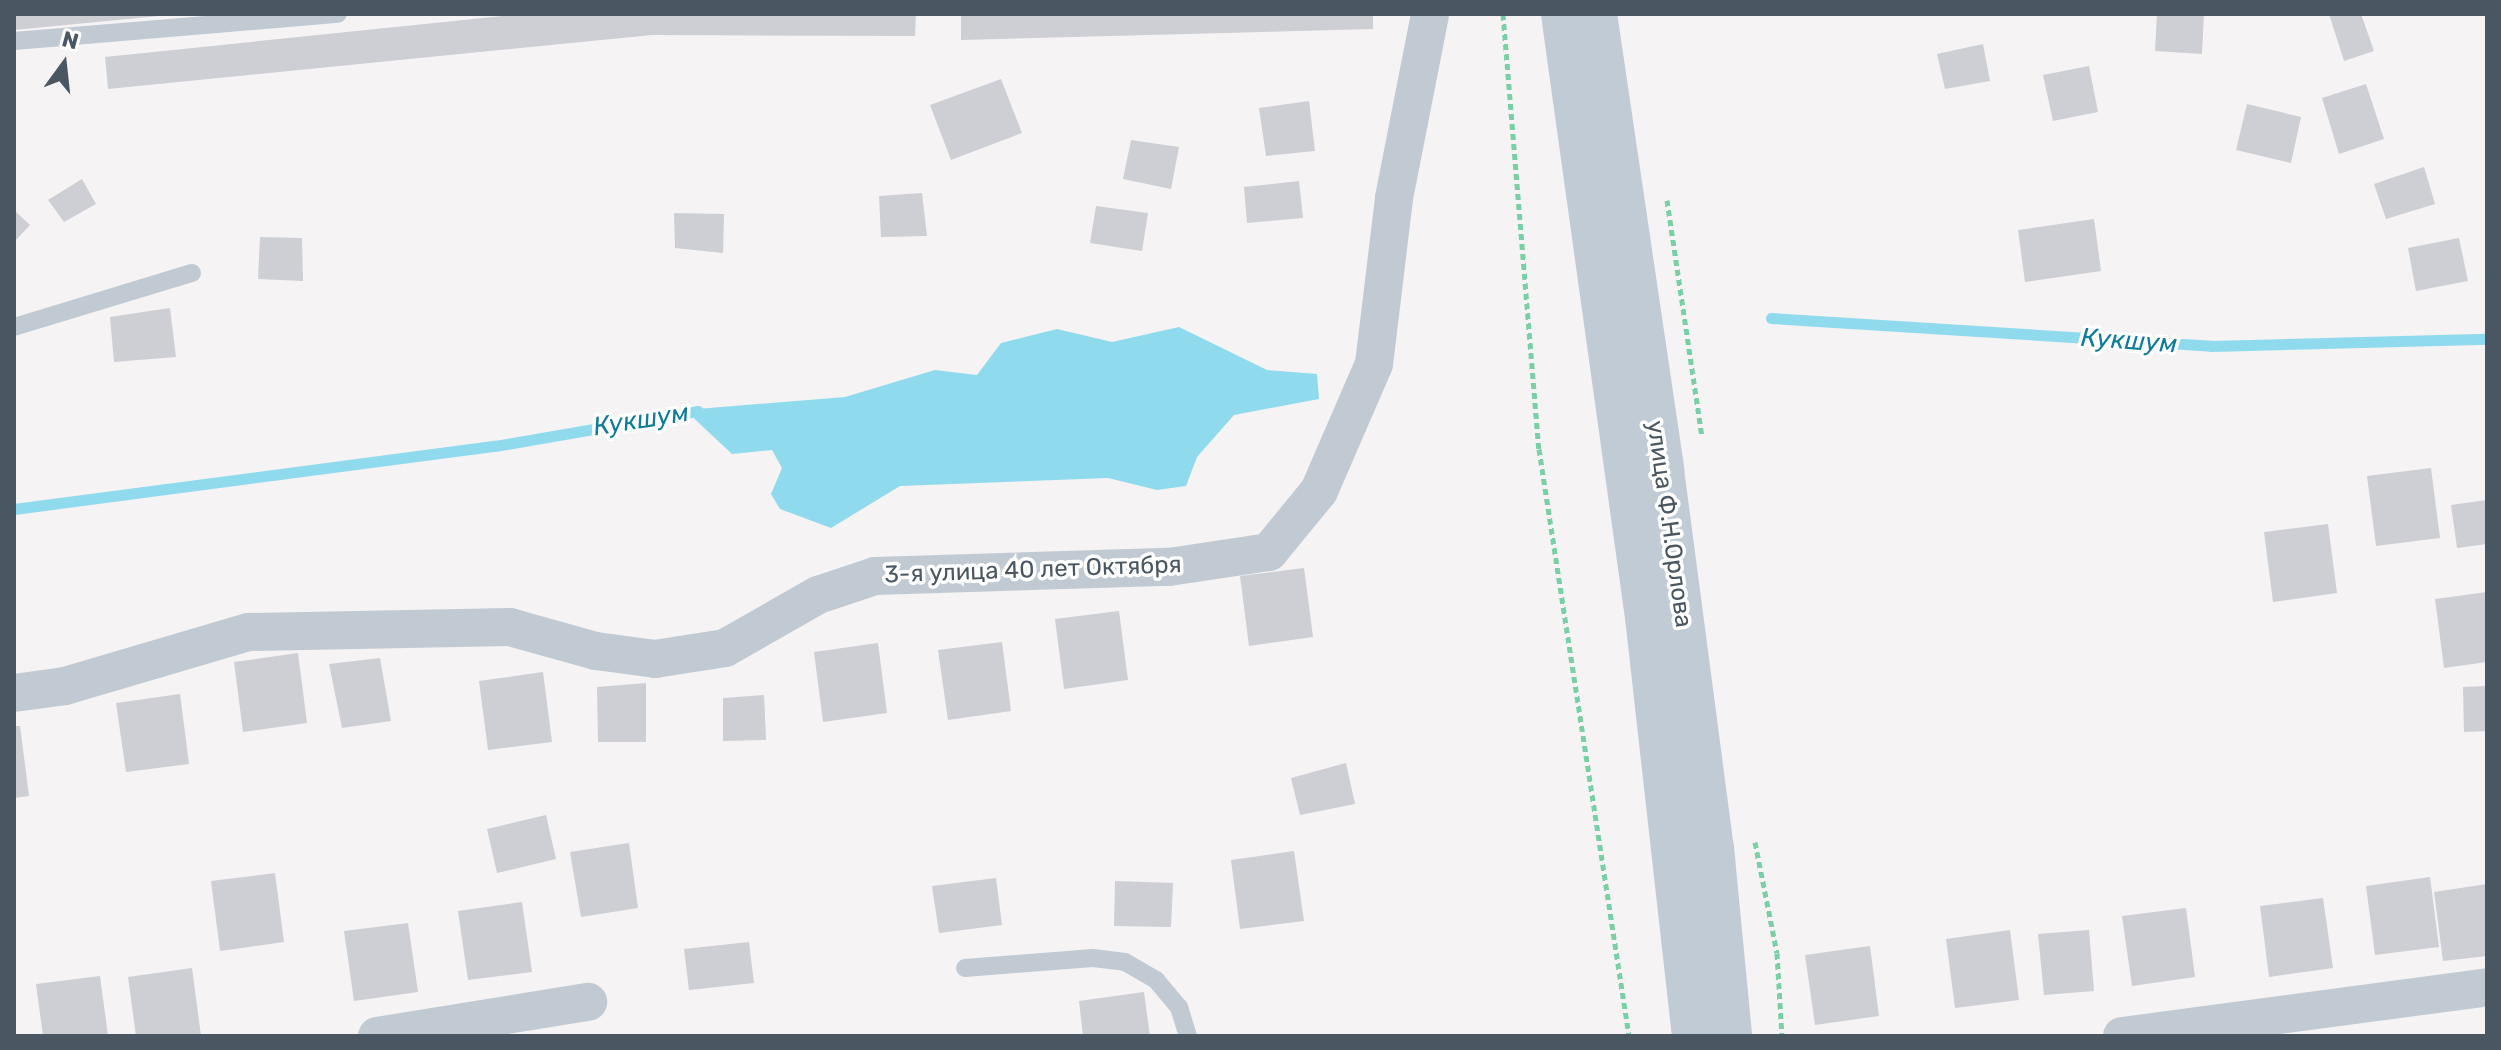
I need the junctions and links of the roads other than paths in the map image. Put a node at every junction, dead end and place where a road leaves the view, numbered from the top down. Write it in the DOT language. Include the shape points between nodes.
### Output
graph roads {
  1 [pos="338,14"];
  2 [pos="1430,14"];
  3 [pos="1563,14"];
  4 [pos="1595,14"];
  5 [pos="14,41"];
  6 [pos="192,273"];
  7 [pos="14,327"];
  8 [pos="14,693"];
  9 [pos="965,968"];
  10 [pos="2487,987"];
  11 [pos="588,1002"];
  12 [pos="2180,1032"];
  13 [pos="377,1036"];
  14 [pos="1188,1036"];
  15 [pos="1694,1036"];
  16 [pos="1730,1036"];
  17 [pos="2122,1036"];
  1 -- 5 [label="lane"];
  2 -- 8 [label="street, 3-я улица 40 лет Октября" via="1394,198 1374,364 1319,491 1269,552 1169,567 875,576 818,595 725,648 655,659 596,651 510,627 248,632 65,686"];
  3 -- 15 [label="main road, улица Ф.Н.Орлова" via="1649,632"];
  4 -- 16 [label="main road, улица Ф.Н.Орлова" via="1667,502"];
  6 -- 7 [label="lane"];
  9 -- 14 [label="lane" via="1093,958 1125,962 1156,980 1179,1007"];
  10 -- 12 [label="street"];
  11 -- 13 [label="street"];
  12 -- 17 [label="street"];
}
